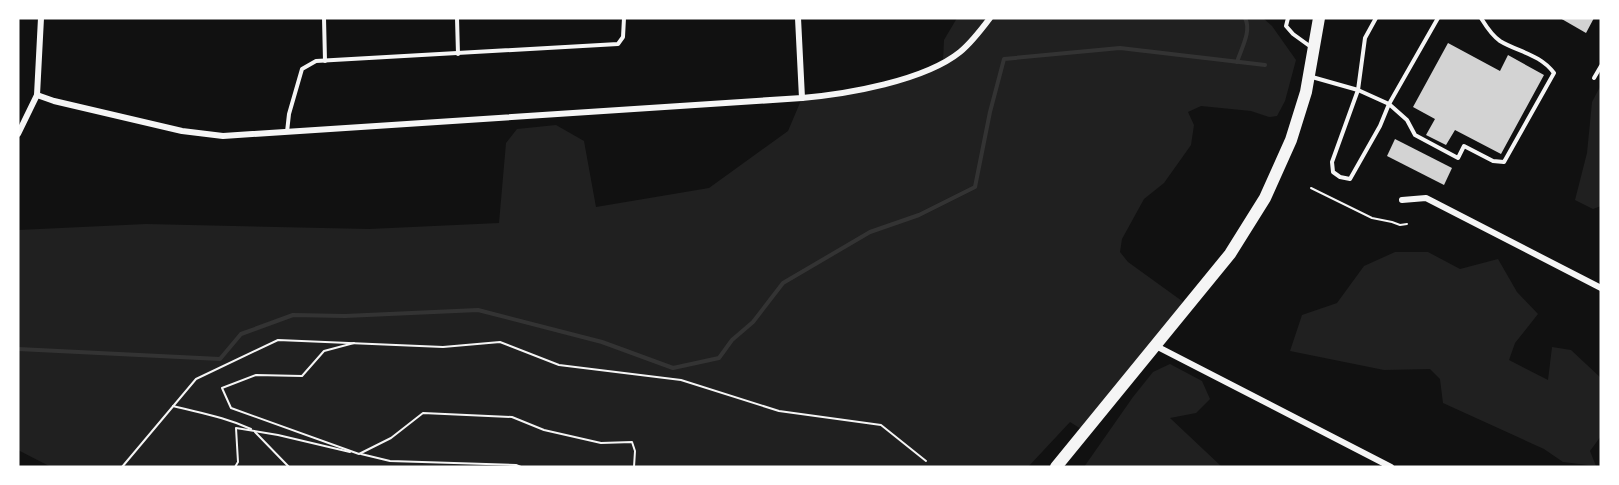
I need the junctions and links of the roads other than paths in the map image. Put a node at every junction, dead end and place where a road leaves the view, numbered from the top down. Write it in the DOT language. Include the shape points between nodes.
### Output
graph roads {
  1 [pos="41,18"];
  2 [pos="324,18"];
  3 [pos="457,18"];
  4 [pos="624,18"];
  5 [pos="798,18"];
  6 [pos="990,18"];
  7 [pos="1288,18"];
  8 [pos="1319,18"];
  9 [pos="1376,18"];
  10 [pos="1438,18"];
  11 [pos="1481,18"];
  12 [pos="1314,48"];
  13 [pos="458,54"];
  14 [pos="325,61"];
  15 [pos="1601,66"];
  16 [pos="1308,76"];
  17 [pos="1594,78"];
  18 [pos="1358,90"];
  19 [pos="37,95"];
  20 [pos="802,98"];
  21 [pos="1389,104"];
  22 [pos="287,132"];
  23 [pos="18,134"];
  24 [pos="1402,200"];
  25 [pos="1601,288"];
  26 [pos="1156,346"];
  27 [pos="1056,467"];
  28 [pos="1391,467"];
  1 -- 19 [label="street"];
  2 -- 14 [label="lane"];
  3 -- 13 [label="lane"];
  4 -- 13 [label="lane" via="623,37 618,44"];
  5 -- 20 [label="street"];
  6 -- 20 [label="street" via="961,51 922,71 874,86"];
  7 -- 12 [label="lane" via="1286,26"];
  8 -- 12 [label="main road"];
  9 -- 18 [label="lane" via="1365,38"];
  10 -- 21 [label="lane"];
  11 -- 21 [label="lane" via="1500,41 1527,52 1554,73 1504,162 1493,161 1464,146 1458,158 1415,135 1407,120"];
  12 -- 16 [label="main road"];
  13 -- 14 [label="lane"];
  14 -- 22 [label="lane" via="302,69"];
  15 -- 17 [label="lane"];
  16 -- 18 [label="lane"];
  16 -- 26 [label="main road" via="1291,140 1265,198 1230,254"];
  18 -- 21 [label="lane"];
  18 -- 21 [label="lane" via="1332,162 1333,172 1340,177 1350,178 1359,166"];
  19 -- 22 [label="street" via="200,133 223,136"];
  19 -- 23 [label="street"];
  20 -- 22 [label="street"];
  24 -- 25 [label="street" via="1426,198"];
  26 -- 27 [label="main road"];
  26 -- 28 [label="street"];
}
